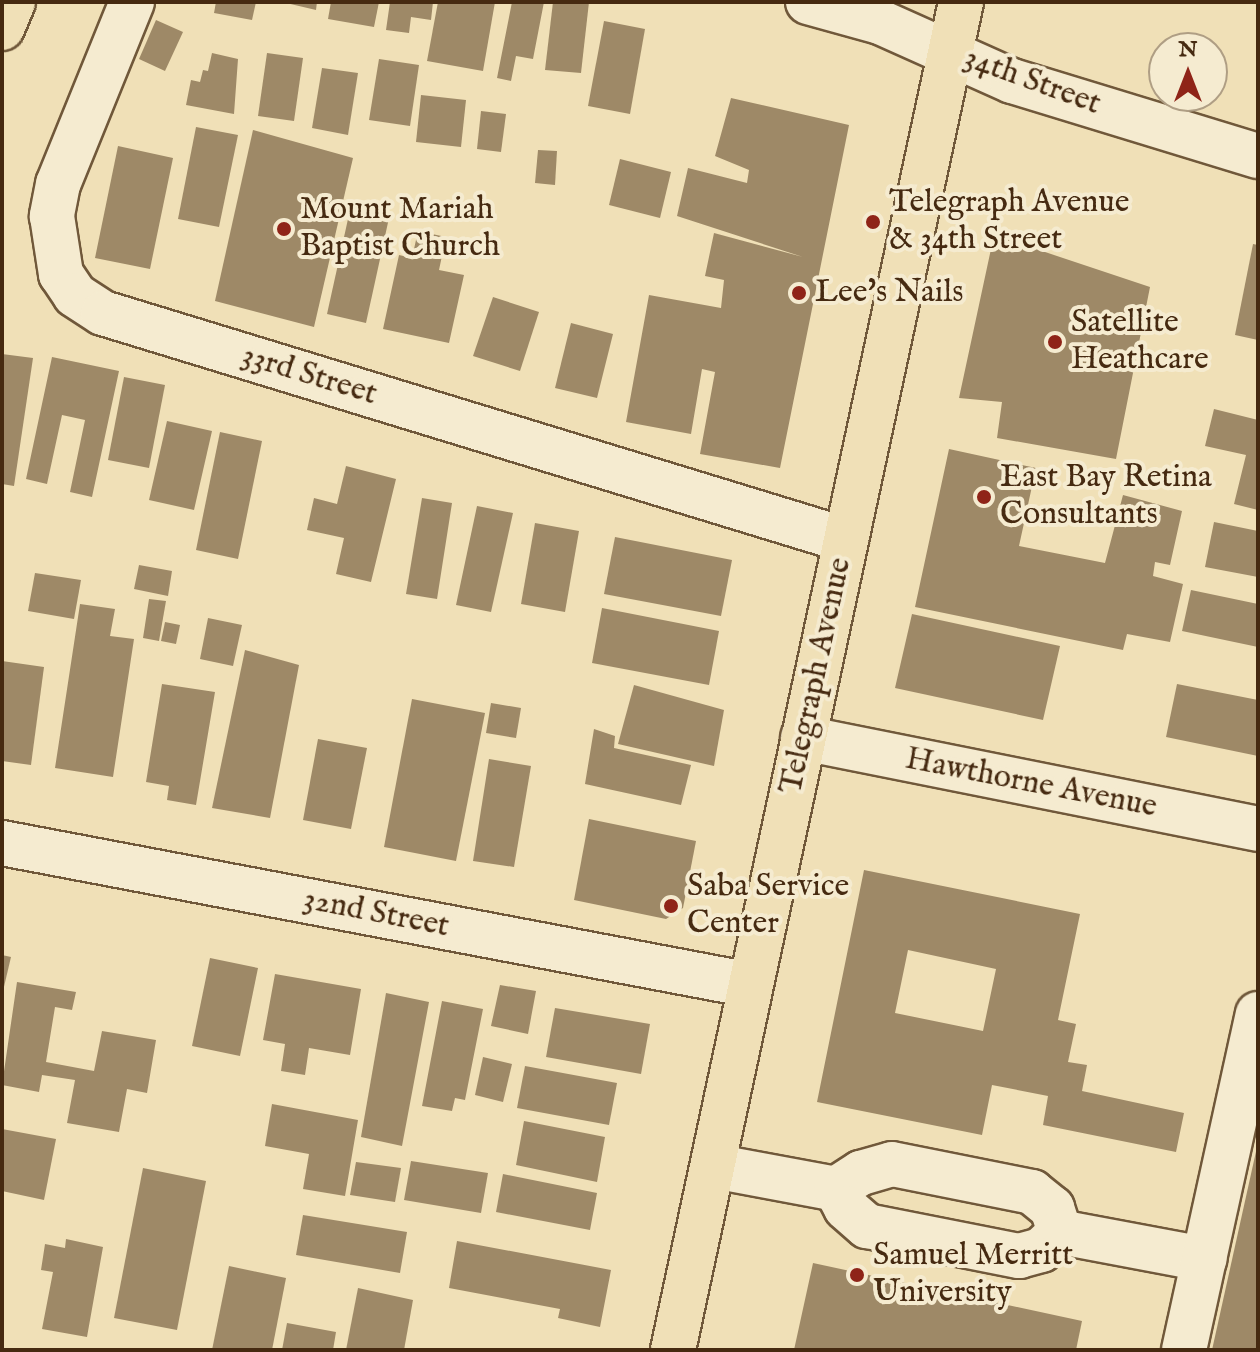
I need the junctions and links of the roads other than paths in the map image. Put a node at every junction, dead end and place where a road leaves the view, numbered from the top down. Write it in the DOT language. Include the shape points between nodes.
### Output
graph roads {
  1 [pos="13,2"];
  2 [pos="132,2"];
  3 [pos="808,2"];
  4 [pos="961,2"];
  5 [pos="2,28"];
  6 [pos="950,53"];
  7 [pos="1258,156"];
  8 [pos="846,540"];
  9 [pos="803,738"];
  10 [pos="1258,829"];
  11 [pos="2,843"];
  12 [pos="751,985"];
  13 [pos="1258,1014"];
  14 [pos="713,1166"];
  15 [pos="836,1189"];
  16 [pos="1060,1232"];
  17 [pos="1204,1259"];
  18 [pos="673,1350"];
  19 [pos="1184,1350"];
  1 -- 5 [label="main road"];
  2 -- 8 [label="street, 33rd Street" via="54,206 53,247 75,295 103,313"];
  3 -- 6 [label="street, 34th Street" via="880,22"];
  4 -- 6 [label="main road, Telegraph Avenue"];
  6 -- 7 [label="street, 34th Street" via="1012,81"];
  6 -- 8 [label="main road, Telegraph Avenue"];
  8 -- 9 [label="main road, Telegraph Avenue"];
  9 -- 10 [label="street, Hawthorne Avenue"];
  9 -- 12 [label="main road, Telegraph Avenue"];
  11 -- 12 [label="street, 32nd Street"];
  12 -- 14 [label="main road, Telegraph Avenue"];
  13 -- 17 [label="street"];
  14 -- 15 [label="street"];
  14 -- 18 [label="main road, Telegraph Avenue"];
  15 -- 16 [label="street" via="846,1208 867,1226 1019,1256 1041,1250"];
  15 -- 16 [label="street" via="861,1173 892,1164 1032,1192 1052,1208"];
  16 -- 17 [label="street"];
  17 -- 19 [label="street"];
}
